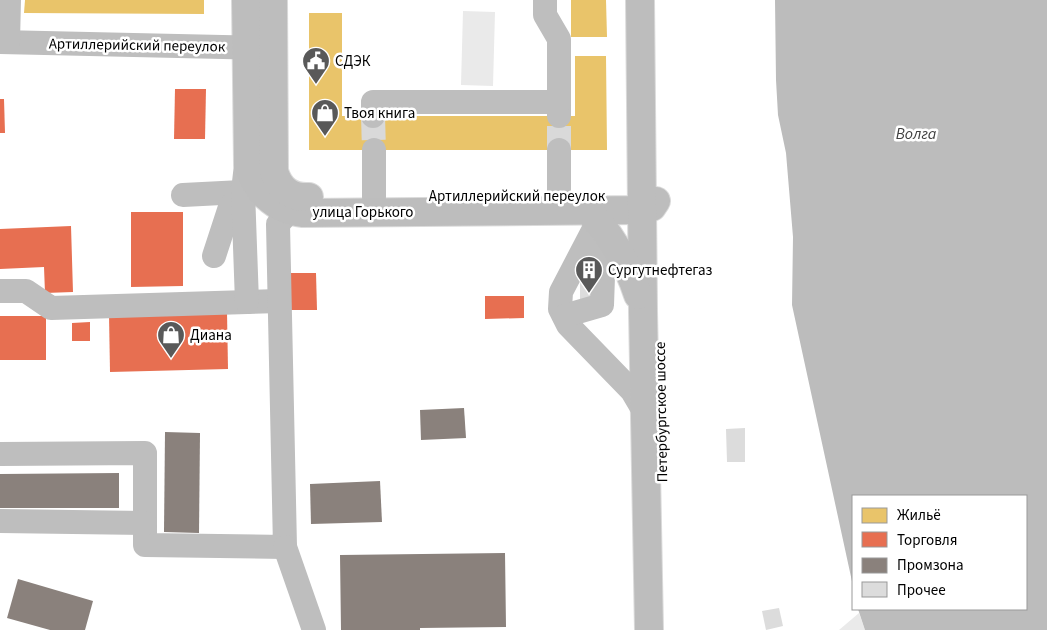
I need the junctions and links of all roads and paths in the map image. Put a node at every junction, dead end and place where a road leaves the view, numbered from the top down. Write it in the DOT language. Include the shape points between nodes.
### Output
graph roads {
  1 [pos="9,0"];
  2 [pos="246,0"];
  3 [pos="273,0"];
  4 [pos="545,0"];
  5 [pos="640,0"];
  6 [pos="657,0"];
  7 [pos="4,42"];
  8 [pos="246,47"];
  9 [pos="273,48"];
  10 [pos="373,116"];
  11 [pos="374,150"];
  12 [pos="559,150"];
  13 [pos="252,191"];
  14 [pos="183,195"];
  15 [pos="559,196"];
  16 [pos="374,197"];
  17 [pos="294,200"];
  18 [pos="646,207"];
  19 [pos="593,216"];
  20 [pos="621,255"];
  21 [pos="214,256"];
  22 [pos="603,276"];
  23 [pos="0,291"];
  24 [pos="561,292"];
  25 [pos="279,301"];
  26 [pos="247,302"];
  27 [pos="643,311"];
  28 [pos="564,316"];
  29 [pos="645,413"];
  30 [pos="0,454"];
  31 [pos="0,521"];
  32 [pos="145,523"];
  33 [pos="285,547"];
  34 [pos="314,630"];
  35 [pos="649,630"];
  36 [pos="665,630"];
  1 -- 7 [label="street"];
  2 -- 8 [label="main road, улица Горького"];
  3 -- 9 [label="main road"];
  4 -- 10 [label="street" via="545,14 559,39 559,109 374,102"];
  5 -- 18 [label="main road"];
  6 -- 18 [label="main road"];
  7 -- 8 [label="street, Артиллерийский переулок"];
  8 -- 9 [label="street, Артиллерийский переулок"];
  8 -- 13 [label="main road, улица Горького" via="247,155"];
  9 -- 17 [label="main road" via="274,167 277,180"];
  11 -- 16 [label="street"];
  12 -- 15 [label="street"];
  13 -- 14 [label="street"];
  13 -- 17 [label="main road, улица Горького" via="274,203"];
  13 -- 21 [label="street" via="230,208"];
  13 -- 26 [label="street"];
  15 -- 16 [label="main road, Артиллерийский переулок"];
  15 -- 18 [label="main road, Артиллерийский переулок"];
  16 -- 17 [label="main road, Артиллерийский переулок"];
  17 -- 19 [label="main road, улица Горького" via="303,213"];
  17 -- 25 [label="street" via="278,224"];
  18 -- 19 [label="main road, улица Горького"];
  18 -- 20 [label="street"];
  18 -- 27 [label="main road, Петербургское шоссе"];
  18 -- 36 [label="main road, Петербургское шоссе"];
  19 -- 20 [label="main road"];
  19 -- 22 [label="street"];
  19 -- 24 [label="street"];
  20 -- 22 [label="street"];
  20 -- 27 [label="main road"];
  22 -- 24 [label="street"];
  22 -- 28 [label="street" via="602,305"];
  23 -- 26 [label="street" via="26,291 51,308"];
  24 -- 28 [label="street" via="560,309"];
  25 -- 26 [label="street"];
  25 -- 33 [label="street"];
  27 -- 29 [label="main road, Петербургское шоссе"];
  28 -- 29 [label="street" via="568,325 632,391"];
  29 -- 35 [label="main road, Петербургское шоссе"];
  30 -- 32 [label="street" via="145,453"];
  31 -- 32 [label="street"];
  32 -- 33 [label="street" via="145,544"];
  33 -- 34 [label="street"];
}
